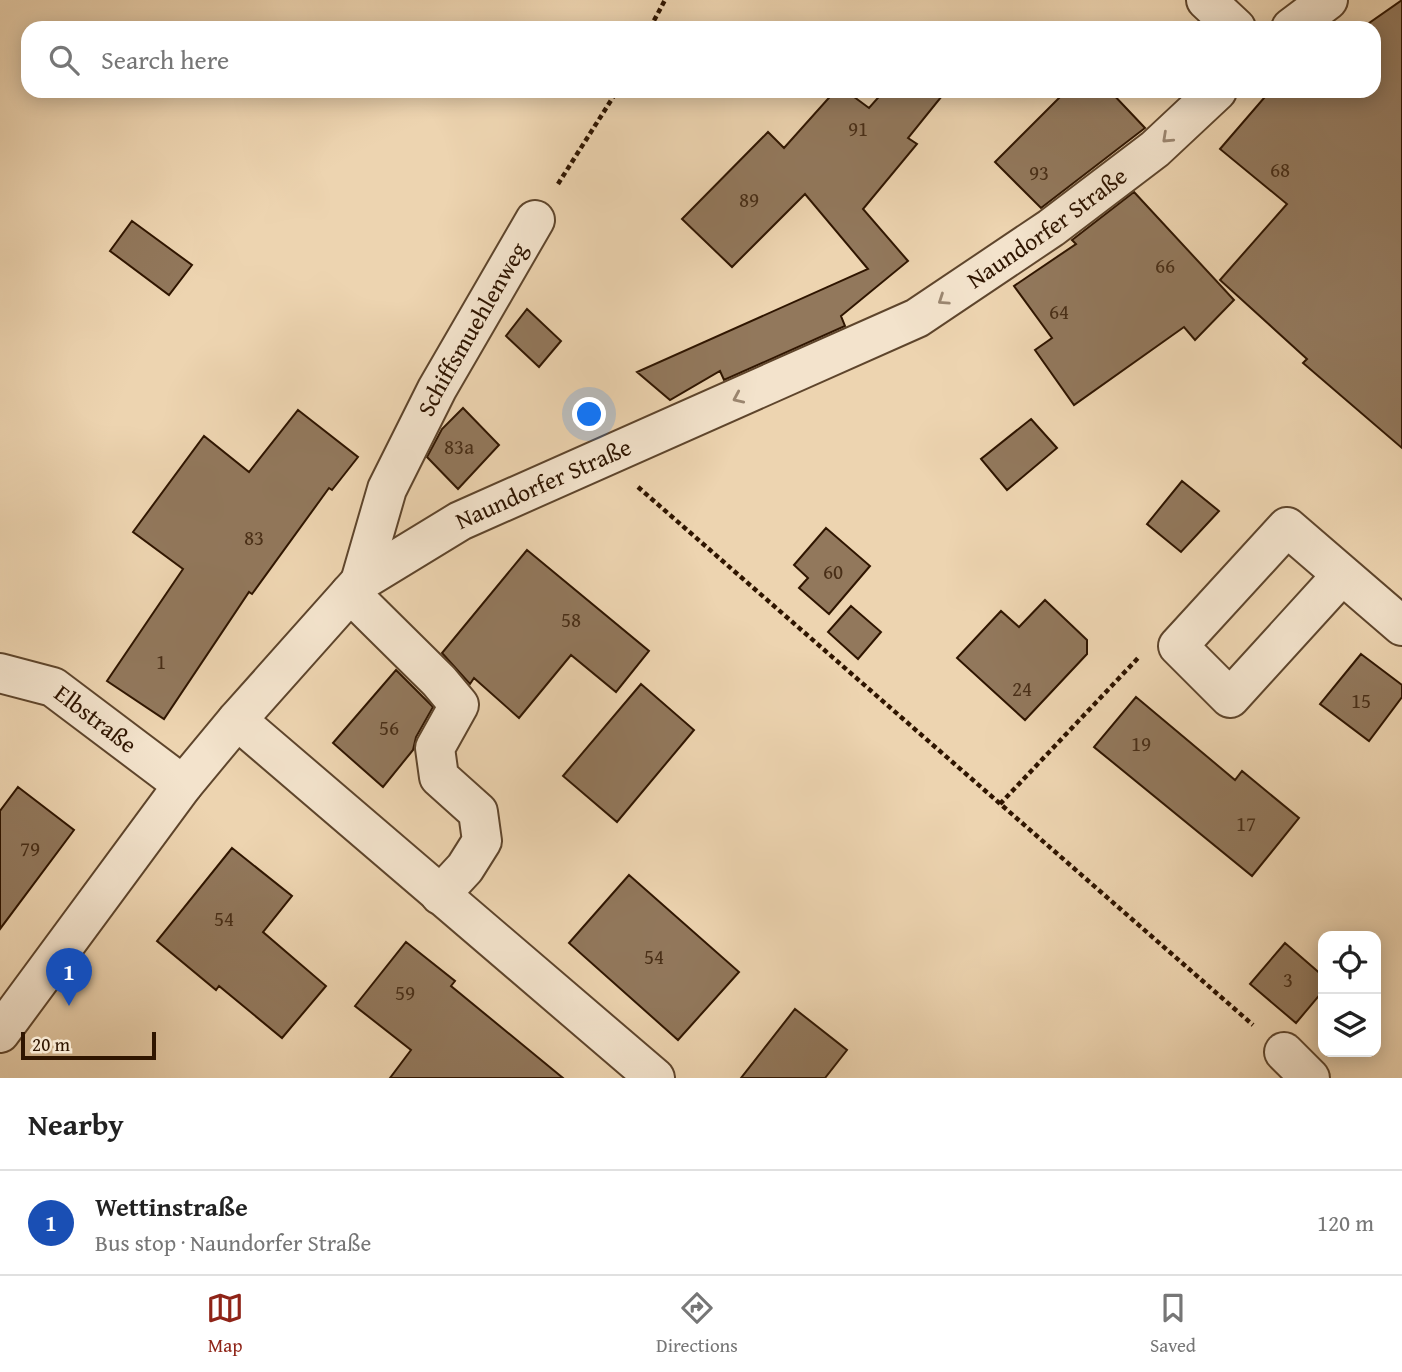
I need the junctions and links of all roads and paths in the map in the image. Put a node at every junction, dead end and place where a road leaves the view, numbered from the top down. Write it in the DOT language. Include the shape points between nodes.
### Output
graph roads {
  1 [pos="665,0"];
  2 [pos="1206,0"];
  3 [pos="1328,0"];
  4 [pos="654,21"];
  5 [pos="1228,21"];
  6 [pos="1300,21"];
  7 [pos="613,98"];
  8 [pos="1210,98"];
  9 [pos="535,220"];
  10 [pos="607,457"];
  11 [pos="1342,575"];
  12 [pos="355,587"];
  13 [pos="1402,626"];
  14 [pos="1178,646"];
  15 [pos="0,673"];
  16 [pos="237,720"];
  17 [pos="183,785"];
  18 [pos="1000,804"];
  19 [pos="440,895"];
  20 [pos="0,1033"];
  21 [pos="1297,1065"];
  22 [pos="655,1078"];
  1 -- 4 [label="path"];
  2 -- 5 [label="street"];
  3 -- 6 [label="street"];
  7 -- 9 [label="path, Schiffsmuehlenweg"];
  8 -- 10 [label="street, Naundorfer Straße, one-way" via="1155,149 1051,228 917,318"];
  9 -- 12 [label="street, Schiffsmuehlenweg" via="437,389 387,489"];
  10 -- 12 [label="street, Naundorfer Straße" via="460,521"];
  10 -- 18 [label="path"];
  11 -- 13 [label="street"];
  11 -- 14 [label="street" via="1287,527"];
  11 -- 14 [label="street" via="1230,698"];
  12 -- 16 [label="street, Naundorfer Straße"];
  12 -- 19 [label="street" via="459,705 435,748 439,777 478,812 482,841"];
  14 -- 18 [label="path" via="1140,656"];
  15 -- 17 [label="street, Elbstraße" via="53,687"];
  16 -- 17 [label="street, Naundorfer Straße"];
  16 -- 19 [label="street"];
  17 -- 20 [label="street, Naundorfer Straße"];
  18 -- 21 [label="path"];
  19 -- 22 [label="street"];
}
